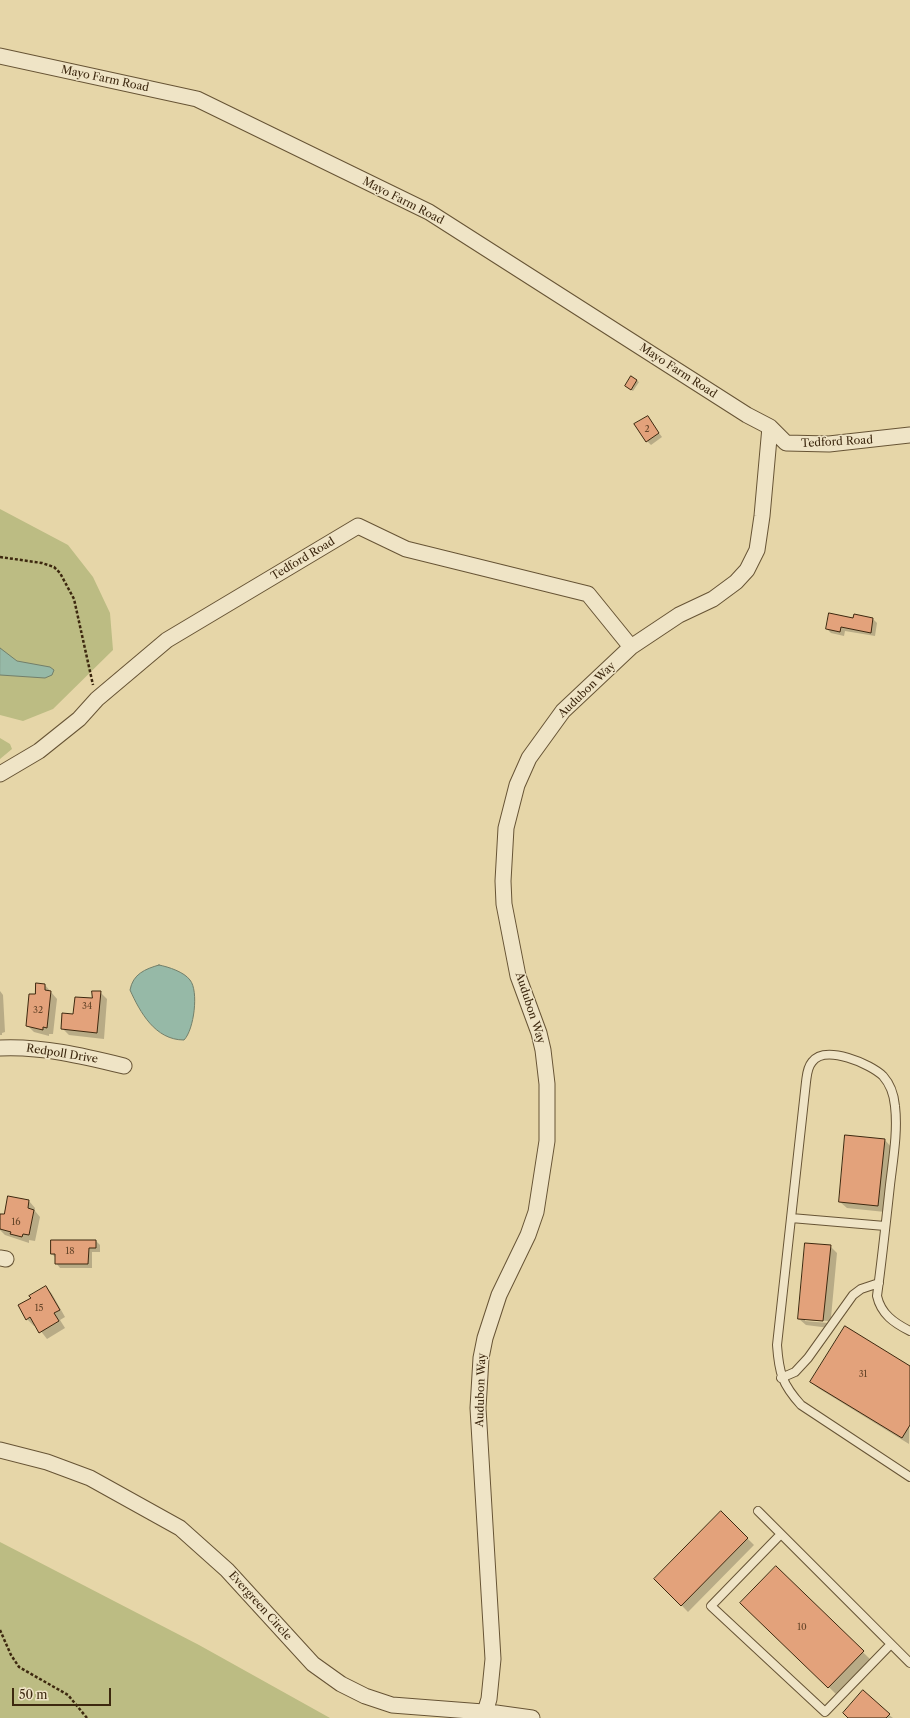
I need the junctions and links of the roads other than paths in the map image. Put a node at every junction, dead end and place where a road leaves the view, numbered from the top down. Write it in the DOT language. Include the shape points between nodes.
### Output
graph roads {
  1 [pos="0,56"];
  2 [pos="770,427"];
  3 [pos="910,435"];
  4 [pos="631,647"];
  5 [pos="0,774"];
  6 [pos="0,1048"];
  7 [pos="124,1066"];
  8 [pos="791,1218"];
  9 [pos="886,1226"];
  10 [pos="879,1282"];
  11 [pos="910,1331"];
  12 [pos="782,1378"];
  13 [pos="0,1450"];
  14 [pos="909,1475"];
  15 [pos="758,1511"];
  16 [pos="782,1534"];
  17 [pos="891,1644"];
  18 [pos="910,1663"];
  19 [pos="486,1712"];
  20 [pos="532,1718"];
  1 -- 2 [label="street, Mayo Farm Road" via="197,99 429,212 747,415"];
  2 -- 3 [label="street, Tedford Road" via="786,443 805,445"];
  2 -- 4 [label="street, Audubon Way" via="757,550 747,570 713,599 679,615"];
  4 -- 5 [label="street, Tedford Road" via="588,594 406,549 358,526 167,640 97,699 79,719 39,751"];
  4 -- 19 [label="street, Audubon Way" via="563,711 544,735 529,758 517,785 506,828 504,904 518,976 543,1050 547,1084 547,1141 536,1212 528,1235 499,1295 481,1358 478,1408 493,1659"];
  6 -- 7 [label="street, Redpoll Drive" via="60,1052"];
  8 -- 9 [label="lane"];
  8 -- 9 [label="lane" via="808,1068 812,1061 832,1055 851,1058 871,1067 883,1076 893,1092 896,1107"];
  8 -- 12 [label="lane" via="777,1345"];
  9 -- 10 [label="lane"];
  10 -- 11 [label="lane" via="879,1308 901,1327"];
  10 -- 12 [label="lane" via="853,1295 808,1358 795,1372"];
  12 -- 14 [label="lane" via="788,1390 802,1405"];
  13 -- 19 [label="street, Evergreen Circle" via="47,1462 90,1478 180,1528 227,1570 313,1664 341,1684 392,1705"];
  15 -- 16 [label="lane"];
  16 -- 17 [label="lane"];
  16 -- 17 [label="lane" via="711,1606 825,1712"];
  17 -- 18 [label="lane"];
  19 -- 20 [label="street, Evergreen Circle"];
}
